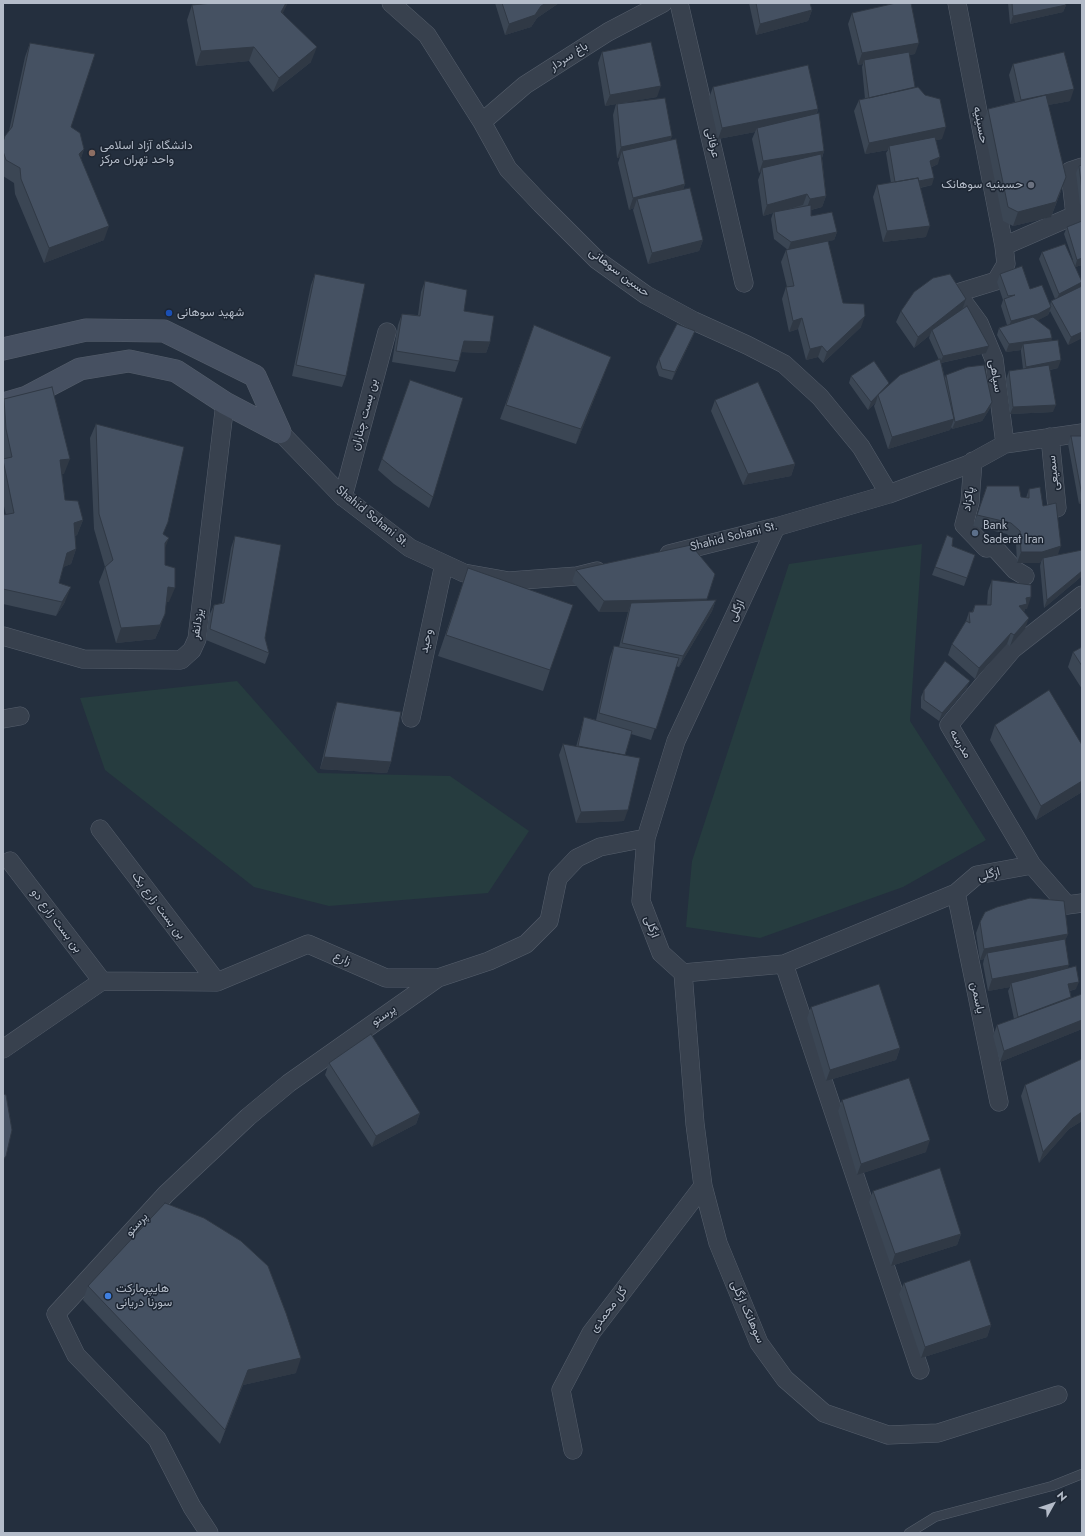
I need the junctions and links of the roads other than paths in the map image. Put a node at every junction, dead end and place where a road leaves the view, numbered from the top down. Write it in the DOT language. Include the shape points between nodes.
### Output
graph roads {
  1 [pos="391,3"];
  2 [pos="663,3"];
  3 [pos="679,3"];
  4 [pos="957,3"];
  5 [pos="482,122"];
  6 [pos="1082,167"];
  7 [pos="1079,215"];
  8 [pos="1004,246"];
  9 [pos="744,283"];
  10 [pos="957,293"];
  11 [pos="387,332"];
  12 [pos="3,349"];
  13 [pos="225,403"];
  14 [pos="3,404"];
  15 [pos="280,432"];
  16 [pos="1082,433"];
  17 [pos="1050,437"];
  18 [pos="1005,444"];
  19 [pos="973,461"];
  20 [pos="889,494"];
  21 [pos="343,497"];
  22 [pos="1058,508"];
  23 [pos="776,527"];
  24 [pos="654,557"];
  25 [pos="444,564"];
  26 [pos="615,567"];
  27 [pos="1026,576"];
  28 [pos="1082,595"];
  29 [pos="3,636"];
  30 [pos="411,718"];
  31 [pos="100,829"];
  32 [pos="646,838"];
  33 [pos="10,861"];
  34 [pos="1032,865"];
  35 [pos="956,893"];
  36 [pos="1082,903"];
  37 [pos="784,964"];
  38 [pos="683,973"];
  39 [pos="438,978"];
  40 [pos="102,981"];
  41 [pos="217,982"];
  42 [pos="3,1049"];
  43 [pos="999,1102"];
  44 [pos="703,1186"];
  45 [pos="920,1370"];
  46 [pos="1058,1395"];
  47 [pos="573,1450"];
  48 [pos="1082,1474"];
  49 [pos="209,1533"];
  50 [pos="909,1533"];
  1 -- 5 [label="street, حسین سوهانی" via="427,35"];
  2 -- 5 [label="street, باغ سردار" via="608,32 525,85"];
  3 -- 9 [label="street, عرفاتی"];
  4 -- 8 [label="street, حسینیه"];
  5 -- 20 [label="street, حسین سوهانی" via="508,169 597,260 646,295 784,364 820,397 861,447"];
  6 -- 7 [label="street" via="1070,171"];
  7 -- 8 [label="street"];
  8 -- 10 [label="street, حسینیه" via="1006,264 996,281"];
  10 -- 18 [label="street, سپاهی" via="979,323 994,359"];
  11 -- 21 [label="street, بن بست چناران"];
  12 -- 15 [label="main road, Shahid Sohani St." via="86,330 164,331 255,376"];
  13 -- 14 [label="main road, Shahid Sohani St." via="176,371 128,361 80,370 27,396"];
  13 -- 15 [label="main road, Shahid Sohani St."];
  13 -- 29 [label="street, یزدانفر" via="197,639 192,650 181,660 82,659"];
  15 -- 21 [label="street, Shahid Sohani St."];
  16 -- 17 [label="street, Shahid Sohani St."];
  17 -- 18 [label="street, Shahid Sohani St."];
  17 -- 22 [label="street, سمیعی"];
  18 -- 19 [label="street, Shahid Sohani St."];
  19 -- 20 [label="street, Shahid Sohani St."];
  19 -- 27 [label="street, پاکزاد" via="970,502 964,525 986,548 994,547 1015,570"];
  20 -- 23 [label="street, Shahid Sohani St."];
  21 -- 25 [label="street, Shahid Sohani St." via="410,548"];
  23 -- 24 [label="street, Shahid Sohani St."];
  23 -- 32 [label="street, ازگلی" via="676,741"];
  25 -- 26 [label="street, Shahid Sohani St." via="464,573 509,581 577,576"];
  25 -- 30 [label="street, وحید"];
  28 -- 34 [label="street, مدرسه" via="1013,649 949,725"];
  31 -- 41 [label="street, بن بست زارع یک"];
  32 -- 38 [label="street, ازگلی" via="641,901 661,953"];
  32 -- 39 [label="street, زارع" via="600,847 577,858 558,878 549,921 526,944 489,962"];
  33 -- 40 [label="street, بن بست زارع دو"];
  34 -- 35 [label="street, ازگلی" via="977,875"];
  34 -- 36 [label="street, مدرسه" via="1067,905"];
  35 -- 37 [label="street, ازگلی"];
  35 -- 43 [label="street, یاسمن"];
  37 -- 38 [label="street, ازگلی"];
  37 -- 45 [label="street"];
  38 -- 44 [label="street, سوهانک ازگلی" via="695,1124"];
  39 -- 41 [label="street, زارع" via="386,978 308,944"];
  39 -- 49 [label="street, پرستو" via="289,1083 248,1117 166,1194 56,1314 76,1355 157,1439 192,1507"];
  40 -- 41 [label="street, زارع"];
  40 -- 42 [label="street"];
  44 -- 46 [label="street, سوهانک ازگلی" via="718,1243 759,1343 785,1379 824,1412 888,1435 938,1432"];
  44 -- 47 [label="street, گل محمدی" via="590,1333 561,1390"];
  48 -- 50 [label="lane" via="1052,1486 935,1517"];
}
